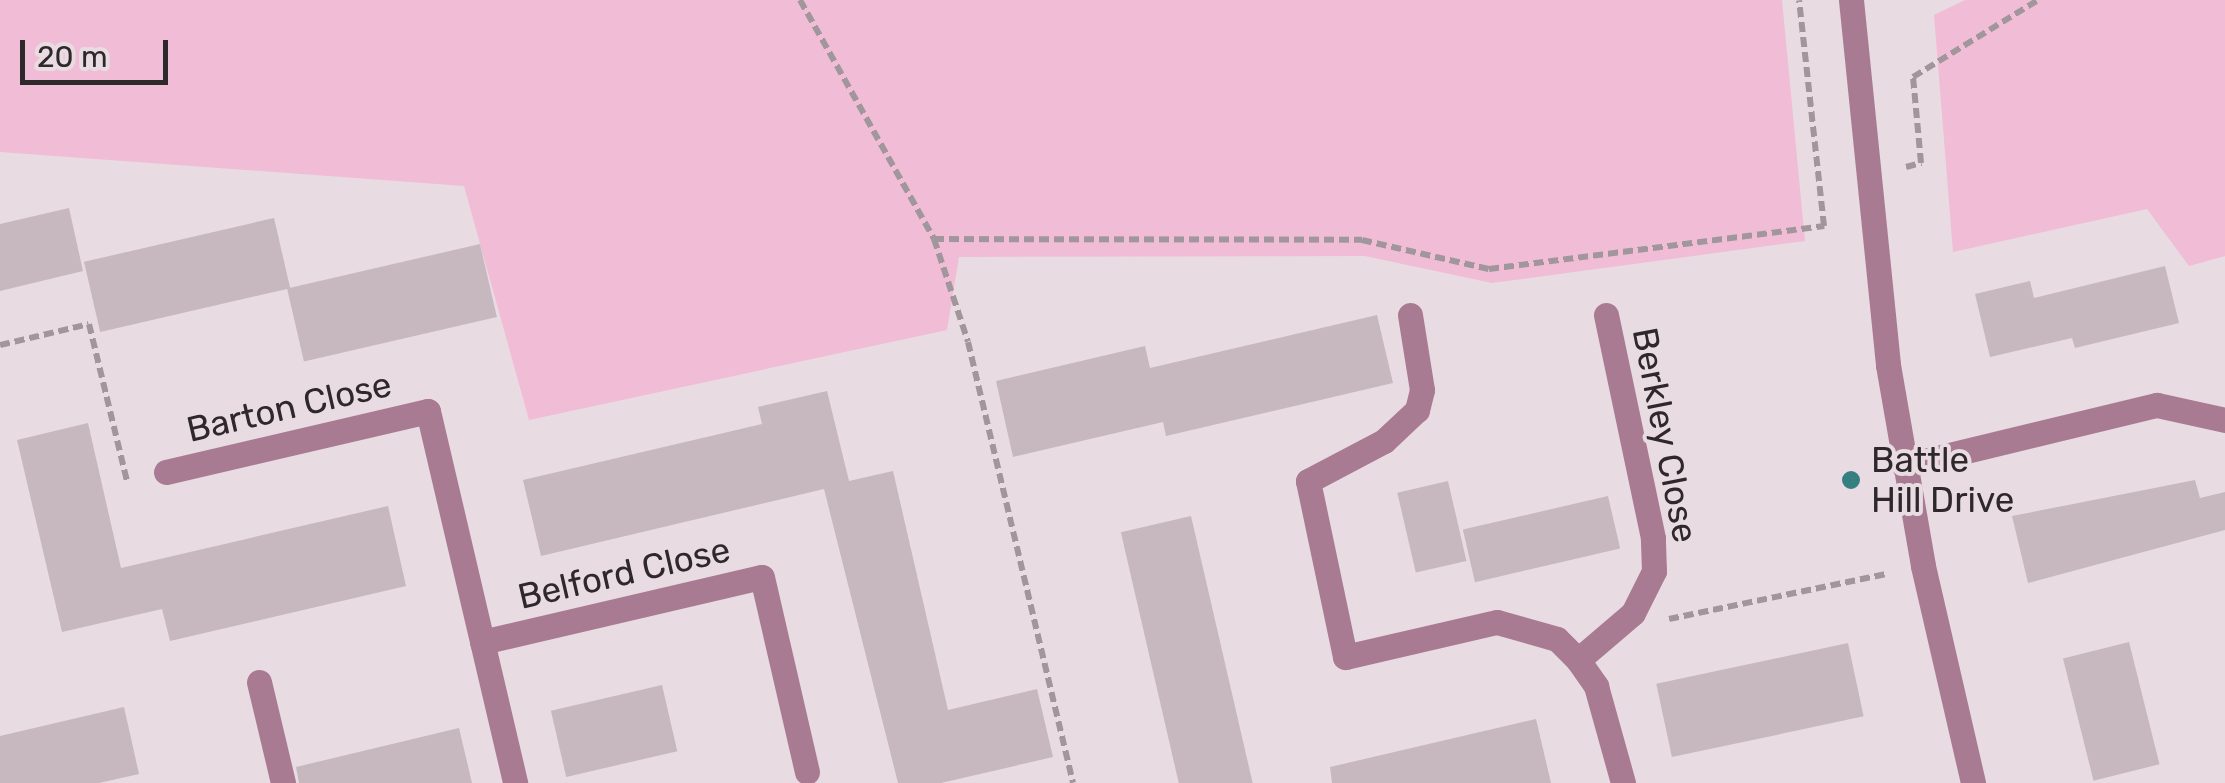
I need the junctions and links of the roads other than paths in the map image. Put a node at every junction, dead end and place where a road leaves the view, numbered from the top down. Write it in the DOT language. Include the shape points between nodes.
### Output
graph roads {
  1 [pos="1851,0"];
  2 [pos="1410,314"];
  3 [pos="1606,315"];
  4 [pos="2225,420"];
  5 [pos="1904,466"];
  6 [pos="166,472"];
  7 [pos="482,642"];
  8 [pos="1578,660"];
  9 [pos="259,682"];
  10 [pos="808,772"];
  11 [pos="283,783"];
  12 [pos="515,783"];
  13 [pos="1623,783"];
  14 [pos="1973,783"];
  1 -- 5 [label="street"];
  2 -- 8 [label="street" via="1422,390 1418,410 1384,441 1308,480 1345,657 1496,622 1557,639"];
  3 -- 8 [label="street, Berkley Close" via="1653,538 1654,571 1633,613"];
  4 -- 5 [label="street" via="2157,405"];
  5 -- 14 [label="street"];
  6 -- 7 [label="street, Barton Close" via="428,410"];
  7 -- 10 [label="street, Belford Close" via="762,576"];
  7 -- 12 [label="street"];
  8 -- 13 [label="street" via="1596,686"];
  9 -- 11 [label="street"];
}
